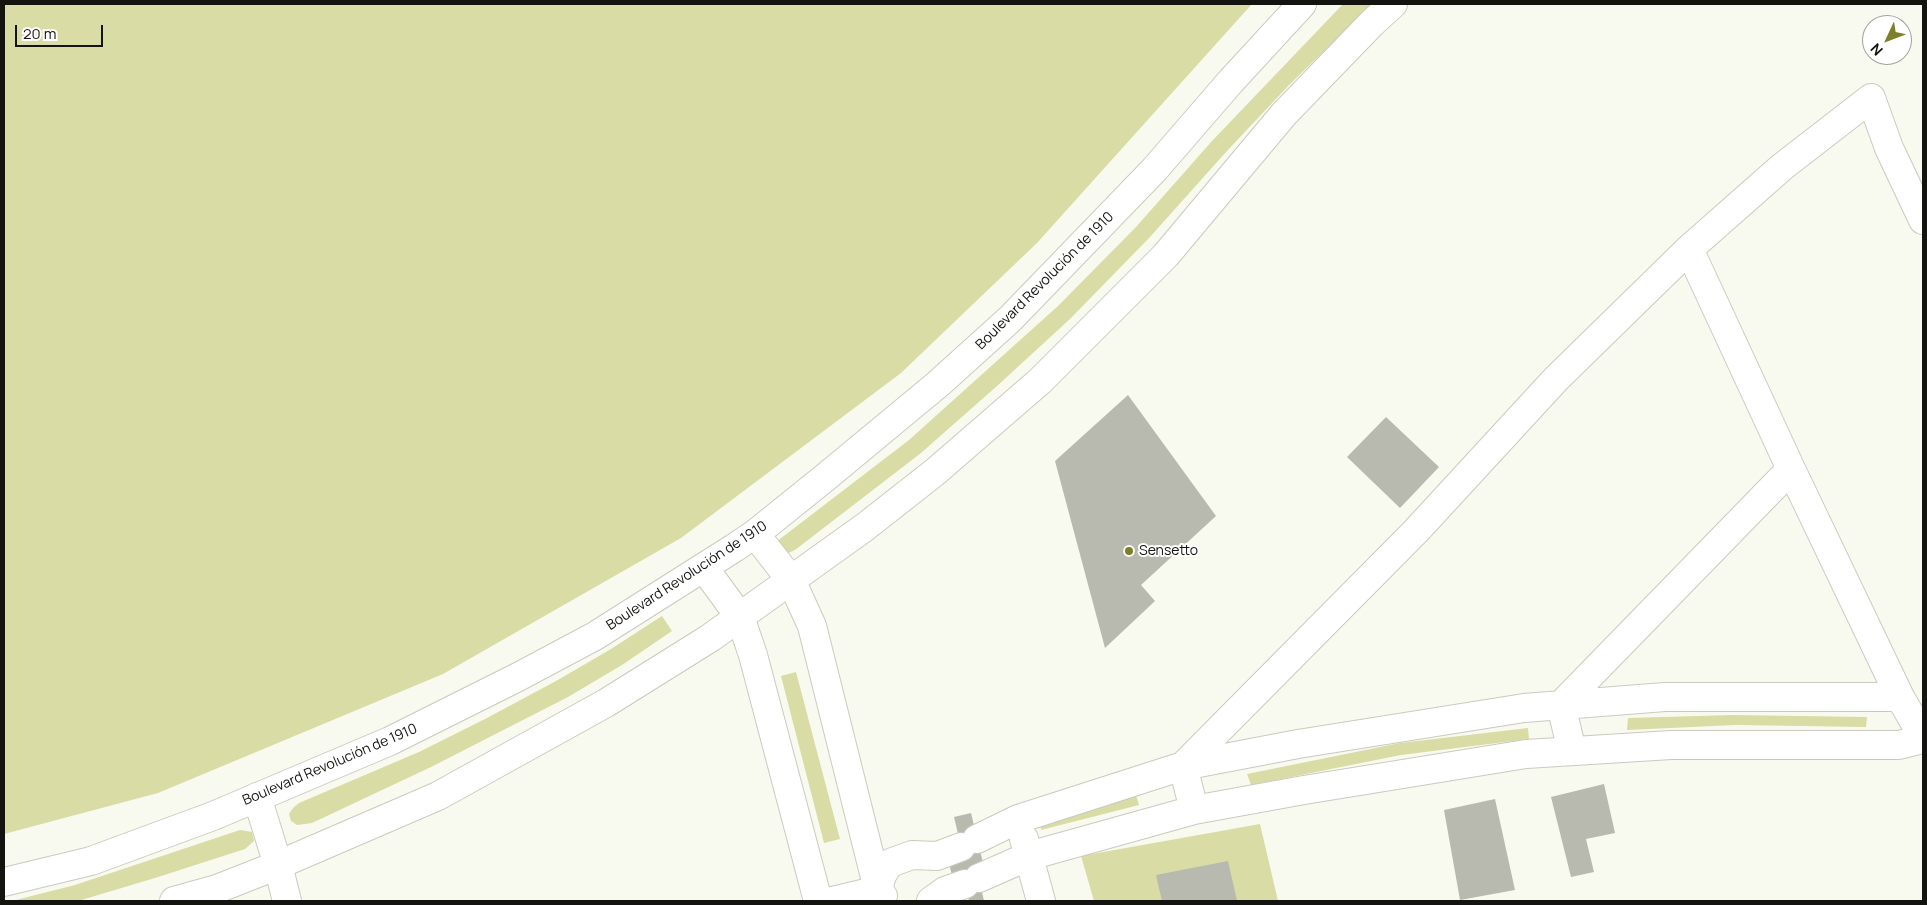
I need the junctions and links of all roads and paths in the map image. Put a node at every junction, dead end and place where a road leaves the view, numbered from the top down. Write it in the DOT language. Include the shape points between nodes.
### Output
graph roads {
  1 [pos="1302,4"];
  2 [pos="1393,4"];
  3 [pos="1923,220"];
  4 [pos="1690,249"];
  5 [pos="1791,469"];
  6 [pos="754,534"];
  7 [pos="704,568"];
  8 [pos="791,580"];
  9 [pos="740,617"];
  10 [pos="1900,697"];
  11 [pos="1561,705"];
  12 [pos="1923,738"];
  13 [pos="1572,752"];
  14 [pos="1183,766"];
  15 [pos="257,797"];
  16 [pos="1194,810"];
  17 [pos="1018,818"];
  18 [pos="1029,856"];
  19 [pos="278,865"];
  20 [pos="4,882"];
  21 [pos="230,893"];
  22 [pos="882,898"];
  23 [pos="174,901"];
  24 [pos="287,901"];
  25 [pos="818,901"];
  26 [pos="832,901"];
  27 [pos="931,901"];
  28 [pos="1041,901"];
  1 -- 6 [label="street, Boulevard Revolución de 1910" via="1154,170 1010,319 938,384"];
  2 -- 8 [label="street" via="1284,114 1166,255 1040,381 935,472"];
  3 -- 4 [label="street" via="1889,148 1871,98 1782,168"];
  4 -- 5 [label="street"];
  4 -- 14 [label="street" via="1556,379 1416,531"];
  5 -- 10 [label="street"];
  5 -- 11 [label="street"];
  6 -- 7 [label="street, Boulevard Revolución de 1910"];
  6 -- 8 [label="street"];
  7 -- 9 [label="street"];
  7 -- 15 [label="street, Boulevard Revolución de 1910" via="595,636 518,677 390,742"];
  8 -- 9 [label="street"];
  8 -- 22 [label="street" via="812,626"];
  9 -- 19 [label="street" via="606,702 438,796"];
  9 -- 25 [label="street"];
  10 -- 11 [label="street" via="1665,697"];
  10 -- 12 [label="street"];
  11 -- 13 [label="street"];
  11 -- 14 [label="street" via="1298,744"];
  12 -- 13 [label="street" via="1899,745 1671,746"];
  13 -- 16 [label="street" via="1517,756"];
  14 -- 16 [label="street"];
  14 -- 17 [label="street"];
  15 -- 19 [label="street"];
  15 -- 20 [label="street, Boulevard Revolución de 1910" via="91,861"];
  16 -- 18 [label="street"];
  17 -- 18 [label="street"];
  17 -- 22 [label="street" via="937,856 912,854 890,863 882,876"];
  18 -- 27 [label="street" via="945,891"];
  18 -- 28 [label="street"];
  19 -- 21 [label="street"];
  19 -- 24 [label="street"];
  21 -- 23 [label="street"];
  22 -- 26 [label="street"];
}
